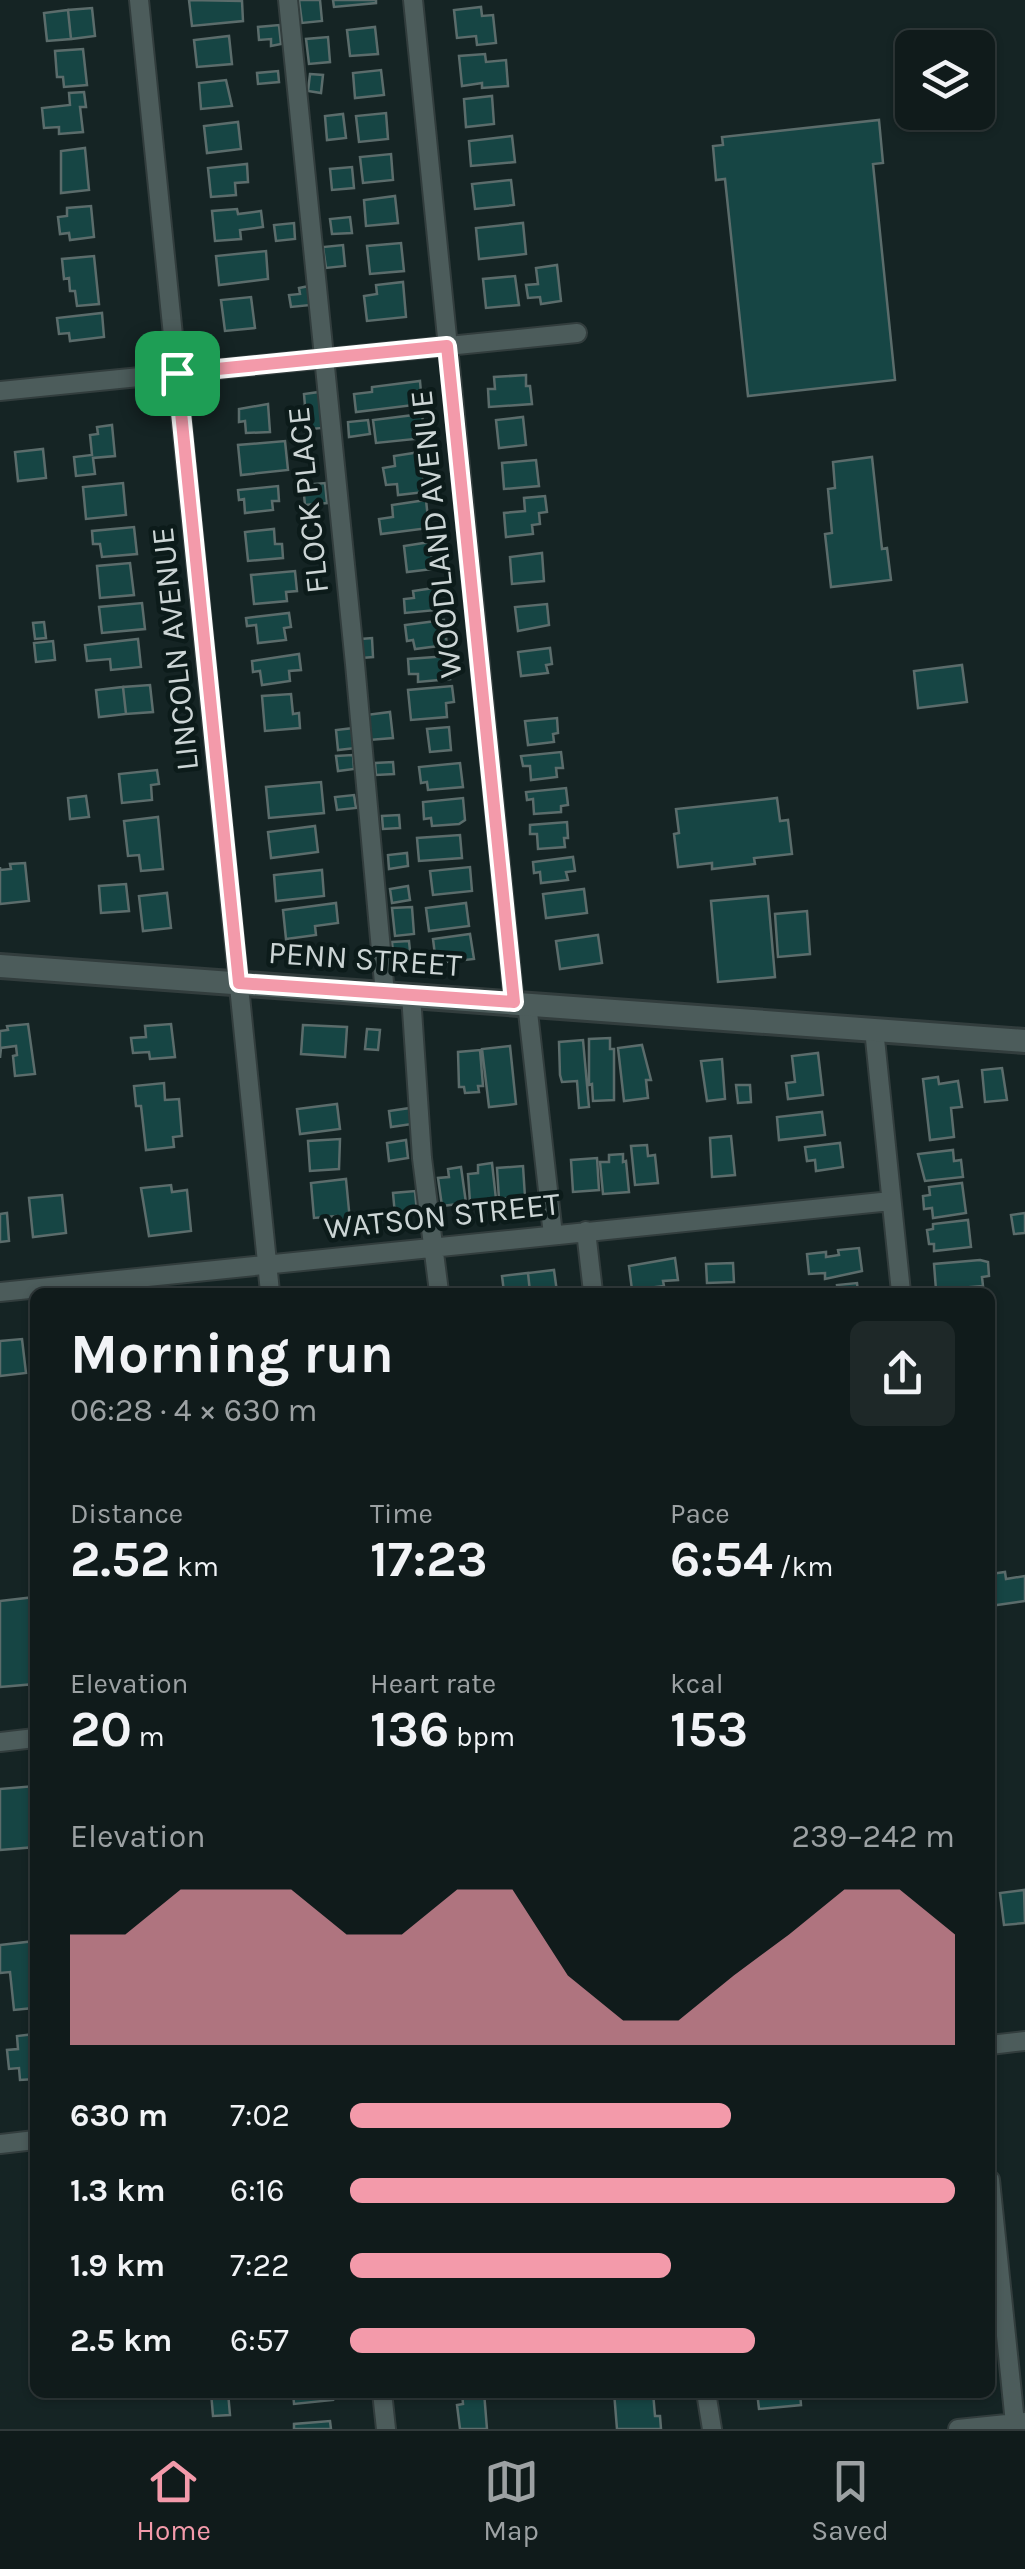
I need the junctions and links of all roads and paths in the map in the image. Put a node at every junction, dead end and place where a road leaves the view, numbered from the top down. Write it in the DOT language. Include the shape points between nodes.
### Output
graph roads {
  1 [pos="140,0"];
  2 [pos="288,0"];
  3 [pos="413,0"];
  4 [pos="577,333"];
  5 [pos="447,346"];
  6 [pos="324,358"];
  7 [pos="177,373"];
  8 [pos="0,391"];
  9 [pos="0,966"];
  10 [pos="239,983"];
  11 [pos="385,994"];
  12 [pos="411,995"];
  13 [pos="520,1003"];
  14 [pos="874,1029"];
  15 [pos="1025,1041"];
  16 [pos="891,1201"];
  17 [pos="586,1231"];
  18 [pos="553,1235"];
  19 [pos="434,1248"];
  20 [pos="268,1264"];
  21 [pos="38,1288"];
  22 [pos="270,1288"];
  23 [pos="439,1288"];
  24 [pos="593,1288"];
  25 [pos="901,1288"];
  26 [pos="30,1289"];
  27 [pos="0,1292"];
  28 [pos="30,1739"];
  29 [pos="0,1742"];
  30 [pos="1025,2041"];
  31 [pos="995,2044"];
  32 [pos="30,2141"];
  33 [pos="0,2144"];
  34 [pos="995,2220"];
  35 [pos="383,2398"];
  36 [pos="707,2398"];
  37 [pos="1020,2422"];
  38 [pos="985,2427"];
  39 [pos="386,2429"];
  40 [pos="712,2429"];
  41 [pos="958,2429"];
  1 -- 7 [label="street, LINCOLN AVENUE"];
  2 -- 6 [label="street, FLOCK PLACE"];
  3 -- 5 [label="street, WOODLAND AVENUE"];
  4 -- 5 [label="street"];
  5 -- 6 [label="street"];
  5 -- 13 [label="street, WOODLAND AVENUE"];
  6 -- 7 [label="street"];
  6 -- 11 [label="street, FLOCK PLACE"];
  7 -- 8 [label="street"];
  7 -- 10 [label="street, LINCOLN AVENUE"];
  9 -- 10 [label="street, PENN STREET"];
  10 -- 11 [label="street, PENN STREET"];
  10 -- 20 [label="street, LINCOLN AVENUE"];
  11 -- 12 [label="street, PENN STREET"];
  12 -- 13 [label="street, PENN STREET"];
  12 -- 19 [label="street"];
  13 -- 14 [label="street, PENN STREET"];
  13 -- 18 [label="street, WOODLAND AVENUE"];
  14 -- 15 [label="street, PENN STREET"];
  14 -- 16 [label="street"];
  16 -- 17 [label="street, WATSON STREET"];
  16 -- 25 [label="street"];
  17 -- 18 [label="street, WATSON STREET"];
  17 -- 24 [label="street"];
  18 -- 19 [label="street, WATSON STREET"];
  19 -- 20 [label="street, WATSON STREET"];
  19 -- 23 [label="street"];
  20 -- 21 [label="street, WATSON STREET"];
  20 -- 22 [label="street, LINCOLN AVENUE"];
  26 -- 27 [label="street, WATSON STREET"];
  28 -- 29 [label="street"];
  30 -- 31 [label="street"];
  32 -- 33 [label="street"];
  34 -- 37 [label="street"];
  35 -- 39 [label="street"];
  36 -- 40 [label="street"];
  37 -- 38 [label="street"];
  38 -- 41 [label="street"];
}
